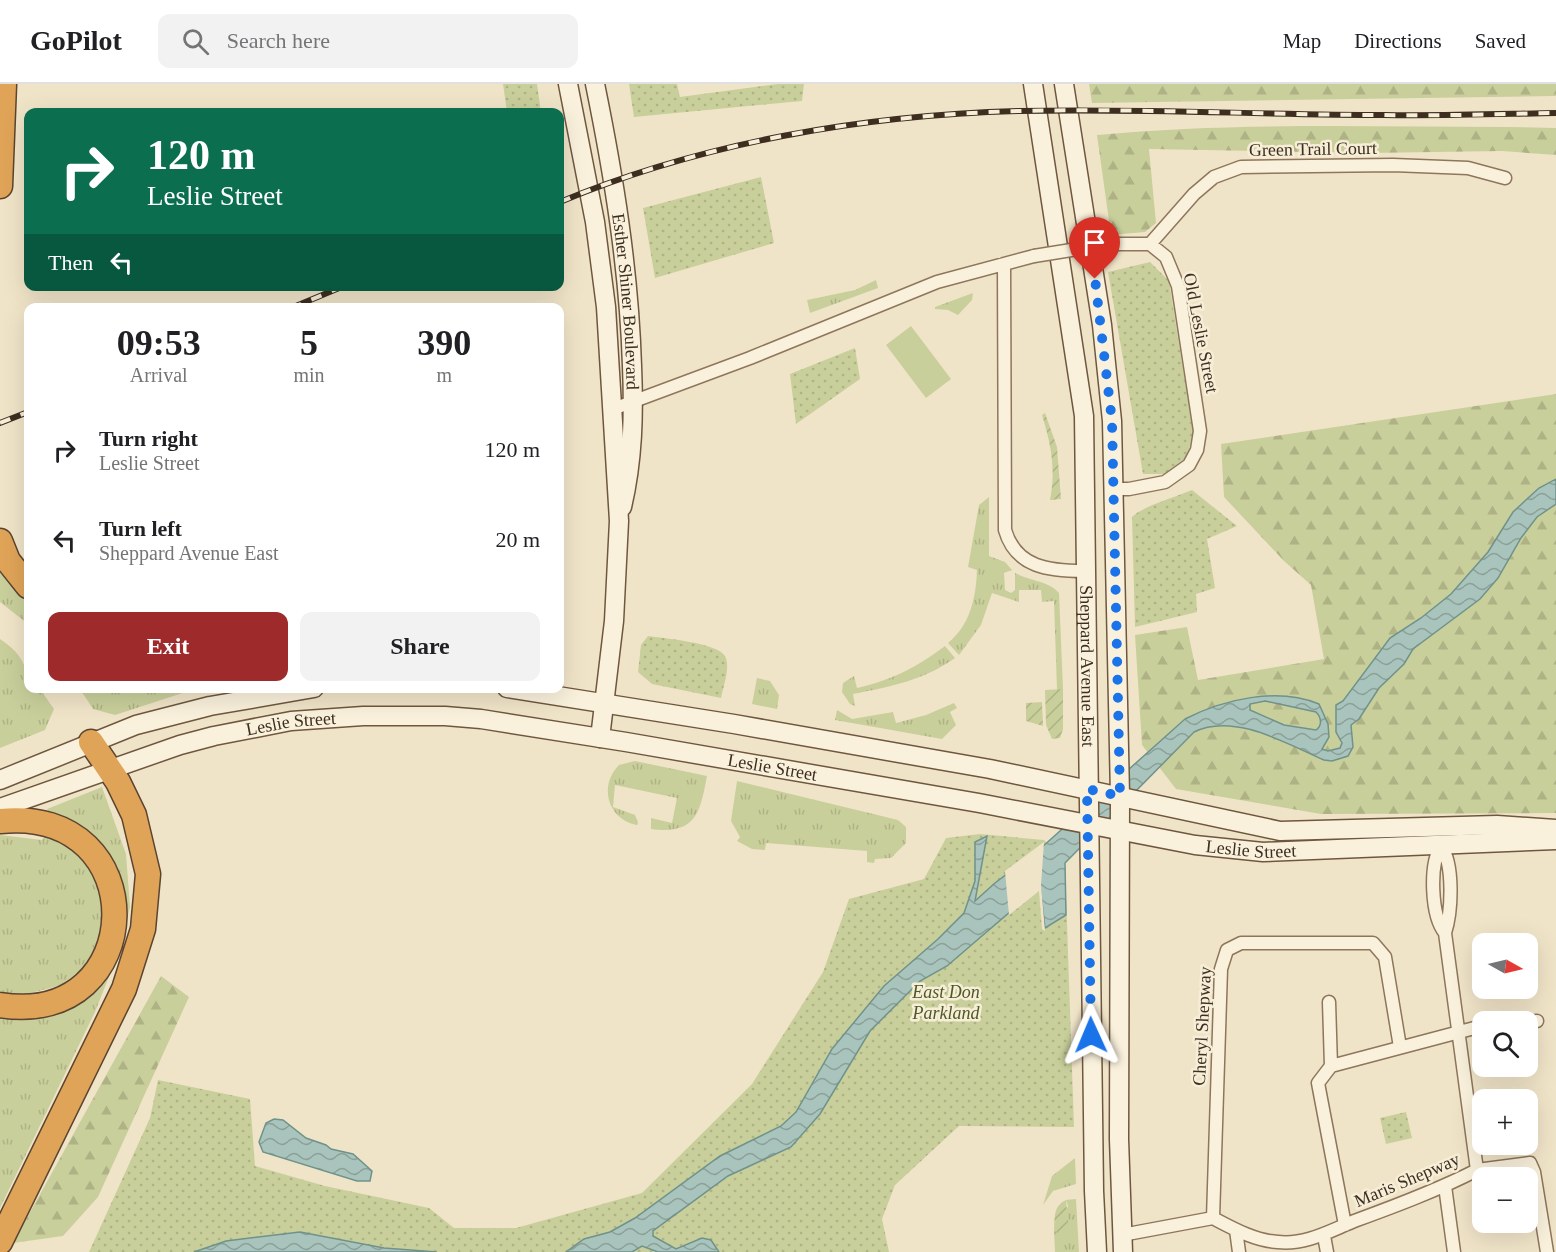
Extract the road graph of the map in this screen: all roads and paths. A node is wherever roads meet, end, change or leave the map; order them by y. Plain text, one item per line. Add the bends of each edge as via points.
1 (4, 84) edge
2 (568, 84) edge
3 (595, 84) edge
4 (1033, 84) edge
5 (1064, 84) edge
6 (1505, 178) dead end
7 (0, 186) edge
8 (1150, 244) junction
9 (1004, 264) junction
10 (634, 403) junction
11 (613, 409) junction
12 (1114, 489) junction
13 (619, 520) junction
14 (1, 545) edge
15 (1084, 571) junction
16 (24, 581) edge
17 (285, 693) edge
18 (538, 693) edge
19 (605, 704) junction
20 (600, 738) junction
21 (91, 742) junction
22 (110, 769) junction
23 (0, 780) edge
24 (1087, 789) junction
25 (1120, 796) junction
26 (0, 808) edge
27 (0, 821) edge
28 (1087, 823) junction
29 (1441, 827) junction
30 (1556, 829) edge
31 (1119, 831) junction
32 (1556, 840) edge
33 (1441, 846) junction
34 (1329, 1002) dead end
35 (0, 1005) edge
36 (1472, 1028) edge
37 (1457, 1034) junction
38 (1400, 1047) junction
39 (1331, 1066) junction
40 (1477, 1167) edge
41 (1500, 1167) edge
42 (1532, 1167) edge
43 (1472, 1172) edge
44 (1445, 1186) junction
45 (1538, 1197) edge
46 (1213, 1218) junction
47 (1345, 1225) junction
48 (1236, 1230) junction
49 (5, 1232) edge
50 (1324, 1236) junction
51 (1123, 1244) edge
52 (1097, 1252) edge
53 (1239, 1252) edge
54 (1327, 1252) edge
55 (1454, 1252) edge
56 (1547, 1252) edge

1 - 7 highway
2 - 11 main road, Esther Shiner Boulevard via 595,222
3 - 10 main road, Esther Shiner Boulevard via 621,232
4 - 15 main road, Sheppard Avenue East via 1084,416
5 - 12 main road, Sheppard Avenue East via 1102,325
6 - 8 street, Green Trail Court via 1458,168 1241,167 1214,177
8 - 9 street, bridge via 1109,244
8 - 12 street, Old Leslie Street via 1166,257 1178,286 1200,431 1190,465 1165,482
9 - 10 street via 937,282
9 - 15 street via 1005,530 1016,551 1030,564 1055,571
10 - 11 street
10 - 13 main road, Esther Shiner Boulevard via 629,477
11 - 13 main road, Esther Shiner Boulevard
12 - 25 main road, Sheppard Avenue East
13 - 19 main road, Esther Shiner Boulevard
14 - 16 highway
15 - 24 main road, Sheppard Avenue East
17 - 21 main road, Leslie Street via 210,706
18 - 19 main road, Leslie Street
19 - 20 main road, Esther Shiner Boulevard
19 - 24 main road, Leslie Street
20 - 22 main road, Leslie Street via 481,719 363,716 291,722 214,736
20 - 28 main road, Leslie Street
21 - 22 highway
21 - 23 main road, Leslie Street
22 - 26 main road, Leslie Street
22 - 49 highway via 134,815 148,874 143,929 124,989
24 - 25 main road, Leslie Street
24 - 28 main road, Sheppard Avenue East
25 - 29 main road, Leslie Street via 1280,831
25 - 31 main road, Sheppard Avenue East
27 - 35 highway via 47,822 73,834 94,852 113,893 114,935 105,960 87,983 59,1001 25,1009
28 - 31 main road, Leslie Street
28 - 52 main road, Sheppard Avenue East
29 - 30 main road, Leslie Street
29 - 33 street, Maris Shepway
31 - 33 main road, Leslie Street via 1263,852
31 - 51 main road, Sheppard Avenue East
32 - 33 main road, Leslie Street
33 - 37 street, Maris Shepway via 1449,857 1449,919 1445,933
34 - 39 street
36 - 37 street
37 - 38 street
37 - 40 street, Maris Shepway
38 - 39 street
38 - 46 street, Cheryl Shepway via 1385,957 1373,944 1241,943 1227,950 1221,969
39 - 47 street via 1318,1083
41 - 42 street via 1530,1163
43 - 44 street, Maris Shepway
44 - 47 street, Maris Shepway
44 - 55 street
45 - 56 street
46 - 48 street, Maris Shepway
46 - 51 street
47 - 50 street, Maris Shepway
48 - 50 street, Maris Shepway via 1278,1242
48 - 53 street
50 - 54 street

